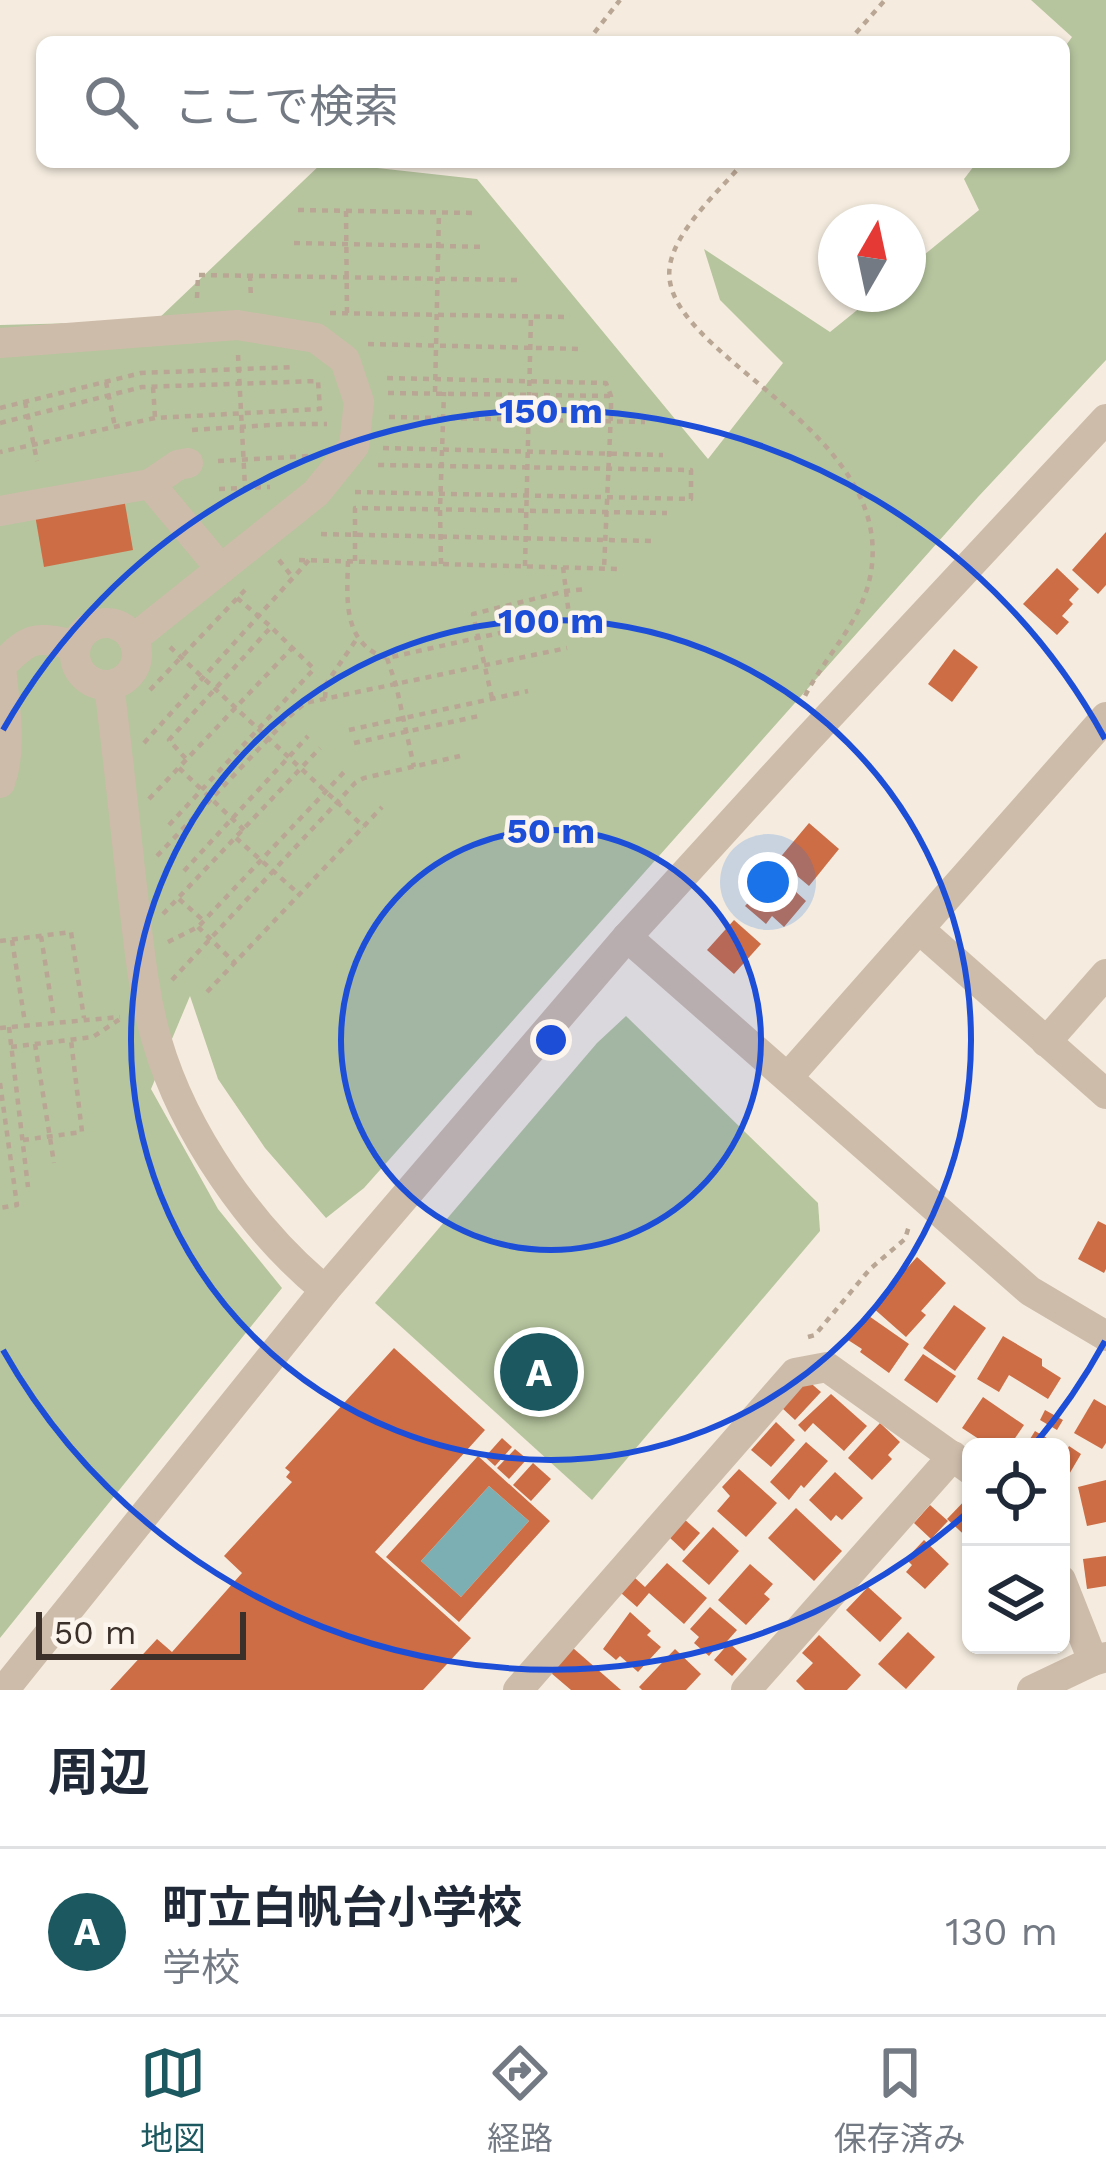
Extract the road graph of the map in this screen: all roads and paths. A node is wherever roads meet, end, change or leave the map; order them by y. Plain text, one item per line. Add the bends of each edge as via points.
1 (620, 0) edge
2 (885, 0) edge
3 (592, 36) edge
4 (853, 36) edge
5 (739, 168) edge
6 (298, 210) dead end
7 (346, 211) junction
8 (440, 212) junction
9 (475, 213) dead end
10 (294, 243) dead end
11 (346, 244) junction
12 (439, 246) junction
13 (486, 247) dead end
14 (198, 275) dead end
15 (347, 277) junction
16 (438, 278) junction
17 (517, 280) dead end
18 (436, 315) junction
19 (531, 316) junction
20 (570, 317) dead end
21 (0, 343) edge
22 (368, 344) dead end
23 (436, 346) junction
24 (530, 347) junction
25 (582, 349) dead end
26 (294, 367) dead end
27 (238, 370) junction
28 (387, 378) dead end
29 (435, 379) junction
30 (529, 381) junction
31 (106, 382) junction
32 (239, 384) junction
33 (153, 387) junction
34 (434, 392) junction
35 (444, 392) junction
36 (391, 393) dead end
37 (528, 394) junction
38 (107, 396) junction
39 (610, 396) junction
40 (25, 402) junction
41 (0, 408) edge
42 (241, 414) junction
43 (27, 417) junction
44 (155, 418) junction
45 (442, 418) junction
46 (527, 419) junction
47 (1106, 419) edge
48 (609, 421) junction
49 (645, 422) dead end
50 (0, 423) edge
51 (115, 427) junction
52 (241, 427) junction
53 (192, 430) dead end
54 (361, 438) junction
55 (34, 445) junction
56 (443, 449) junction
57 (0, 452) edge
58 (527, 452) junction
59 (608, 453) junction
60 (662, 454) dead end
61 (308, 456) dead end
62 (243, 459) junction
63 (37, 461) dead end
64 (188, 463) joint
65 (442, 464) junction
66 (526, 466) junction
67 (608, 468) junction
68 (150, 484) junction
69 (270, 487) dead end
70 (245, 488) junction
71 (219, 489) dead end
72 (441, 494) junction
73 (526, 496) junction
74 (608, 497) junction
75 (355, 508) junction
76 (440, 509) junction
77 (526, 509) junction
78 (607, 510) junction
79 (0, 511) edge
80 (667, 513) dead end
81 (321, 534) dead end
82 (355, 535) junction
83 (441, 536) junction
84 (525, 538) junction
85 (606, 540) junction
86 (654, 542) dead end
87 (299, 560) dead end
88 (309, 560) junction
89 (351, 561) junction
90 (441, 564) junction
91 (526, 566) junction
92 (282, 567) dead end
93 (221, 568) junction
94 (562, 568) junction
95 (604, 569) junction
96 (619, 569) dead end
97 (293, 578) junction
98 (253, 581) dead end
99 (587, 589) dead end
100 (566, 591) junction
101 (237, 598) junction
102 (581, 615) dead end
103 (259, 617) junction
104 (569, 617) junction
105 (271, 626) junction
106 (358, 637) junction
107 (478, 637) junction
108 (133, 639) junction
109 (76, 645) junction
110 (6, 646) edge
111 (294, 646) junction
112 (566, 648) dead end
113 (181, 657) junction
114 (387, 658) junction
115 (487, 665) junction
116 (205, 679) junction
117 (109, 685) junction
118 (396, 685) junction
119 (214, 689) junction
120 (149, 690) dead end
121 (528, 691) dead end
122 (325, 698) junction
123 (492, 698) junction
124 (235, 709) junction
125 (479, 716) dead end
126 (1106, 717) edge
127 (404, 718) junction
128 (258, 730) junction
129 (349, 730) dead end
130 (406, 731) junction
131 (308, 736) dead end
132 (268, 738) junction
133 (804, 742) junction
134 (354, 743) dead end
135 (320, 748) dead end
136 (117, 751) junction
137 (460, 756) dead end
138 (288, 758) junction
139 (187, 760) junction
140 (414, 766) junction
141 (179, 769) junction
142 (301, 769) junction
143 (346, 770) dead end
144 (0, 783) edge
145 (202, 790) junction
146 (326, 793) junction
147 (149, 799) dead end
148 (211, 800) junction
149 (339, 802) junction
150 (382, 807) dead end
151 (233, 818) junction
152 (170, 826) dead end
153 (364, 826) junction
154 (244, 830) junction
155 (236, 838) junction
156 (261, 860) junction
157 (130, 864) junction
158 (184, 871) dead end
159 (274, 871) junction
160 (299, 895) junction
161 (179, 899) junction
162 (158, 920) dead end
163 (204, 921) junction
164 (198, 927) junction
165 (919, 928) junction
166 (41, 936) junction
167 (628, 937) junction
168 (210, 939) junction
169 (12, 940) junction
170 (0, 941) edge
171 (139, 947) junction
172 (235, 963) junction
173 (1106, 974) edge
174 (145, 987) junction
175 (207, 992) dead end
176 (84, 1018) junction
177 (55, 1022) junction
178 (25, 1025) junction
179 (9, 1027) junction
180 (0, 1028) edge
181 (70, 1040) junction
182 (1046, 1042) junction
183 (35, 1044) junction
184 (11, 1047) junction
185 (788, 1077) junction
186 (0, 1083) edge
187 (1106, 1094) edge
188 (2, 1107) edge
189 (48, 1136) junction
190 (3, 1139) edge
191 (23, 1141) junction
192 (54, 1163) dead end
193 (28, 1186) dead end
194 (0, 1208) edge
195 (910, 1221) dead end
196 (325, 1290) junction
197 (1106, 1336) edge
198 (808, 1337) dead end
199 (962, 1463) edge
200 (1070, 1598) edge
201 (1100, 1659) edge
202 (4, 1690) edge
203 (518, 1690) edge
204 (746, 1690) edge
205 (1032, 1690) edge

1 - 3 path
2 - 4 path
5 - 133 path via 678,243 670,265 675,297 693,324 827,446 872,527 865,599 796,715
6 - 7 path
7 - 8 path
7 - 11 path
8 - 9 path
8 - 12 path
10 - 11 path
11 - 12 path
11 - 15 path
12 - 13 path
12 - 16 path
14 - 15 path
15 - 16 path
15 - 18 path via 347,313
16 - 17 path
16 - 18 path
18 - 19 path
18 - 23 path
19 - 20 path
19 - 24 path
21 - 54 street via 237,325 316,338 345,360 358,392
22 - 23 path
23 - 24 path
23 - 29 path
24 - 25 path
24 - 30 path
26 - 27 path
27 - 31 path
27 - 32 path
28 - 29 path
29 - 30 path
29 - 34 path
30 - 37 path
30 - 39 path via 606,383
31 - 38 path
31 - 40 path
32 - 33 path
32 - 42 path
32 - 42 path via 318,381 320,409
33 - 38 path
33 - 44 path
34 - 35 path
34 - 36 path
35 - 37 path
35 - 45 path
37 - 39 path
37 - 46 path
38 - 43 path
38 - 51 path
39 - 48 path
40 - 41 path
40 - 43 path
42 - 44 path
42 - 52 path
43 - 50 path
43 - 55 path
44 - 51 path
45 - 46 path
45 - 54 path
45 - 56 path
46 - 48 path
46 - 58 path
47 - 133 street
48 - 49 path
48 - 59 path
51 - 55 path
52 - 53 path
52 - 54 path via 286,424
52 - 62 path
54 - 56 path
54 - 65 path
54 - 93 street via 316,493
55 - 57 path
55 - 63 path
56 - 58 path
56 - 65 path
58 - 59 path
58 - 66 path
59 - 60 path
59 - 67 path
61 - 62 path
62 - 64 path
62 - 70 path
64 - 68 street
65 - 66 path
65 - 72 path
66 - 67 path
66 - 73 path
67 - 74 path
67 - 74 path via 691,470 691,499
68 - 79 street
68 - 93 street
69 - 70 path
70 - 71 path
72 - 73 path
72 - 75 path via 355,492
72 - 76 path
73 - 74 path
73 - 77 path
74 - 78 path
75 - 76 path
75 - 82 path
76 - 77 path
76 - 83 path
77 - 78 path
77 - 84 path
78 - 80 path
78 - 85 path
81 - 82 path
82 - 83 path
82 - 89 path
83 - 84 path
83 - 90 path
84 - 85 path
84 - 91 path
85 - 86 path
85 - 95 path
87 - 88 path
88 - 89 path
88 - 97 path
89 - 90 path
89 - 106 path via 346,608
90 - 91 path
91 - 94 path
92 - 97 path
93 - 108 street
94 - 95 path
94 - 100 path
95 - 96 path
97 - 103 path
98 - 101 path
99 - 100 path
100 - 104 path
100 - 107 path via 473,614
101 - 103 path
101 - 113 path
102 - 104 path
103 - 105 path
103 - 116 path
104 - 107 path
105 - 111 path
105 - 119 path
106 - 114 path
106 - 122 path
107 - 114 path
107 - 115 path
108 - 109 street via 107,623 88,629
108 - 117 street via 134,669
109 - 110 street via 40,638
109 - 117 street via 81,673
110 - 144 street
111 - 124 path
111 - 128 path via 314,669
112 - 115 path
113 - 116 path
113 - 120 path
114 - 118 path
115 - 118 path
115 - 123 path
116 - 119 path
116 - 136 path via 139,748
117 - 136 street
118 - 122 path
118 - 127 path
119 - 124 path
119 - 139 path via 169,740
121 - 123 path
122 - 132 path via 305,703
123 - 127 path
124 - 128 path
124 - 139 path
125 - 130 path
126 - 165 street
127 - 129 path
127 - 130 path
128 - 132 path
128 - 145 path
130 - 134 path
130 - 140 path
131 - 138 path
132 - 138 path
132 - 148 path
133 - 167 street
135 - 142 path
136 - 157 street
137 - 140 path
138 - 142 path
138 - 151 path
139 - 141 path
140 - 149 path via 364,778
141 - 145 path
141 - 147 path
142 - 146 path
142 - 154 path
143 - 146 path
145 - 148 path
145 - 152 path
146 - 149 path
146 - 156 path
148 - 151 path
148 - 157 path via 153,860
149 - 153 path
149 - 159 path
150 - 153 path
151 - 154 path
151 - 158 path
153 - 160 path
154 - 155 path
155 - 156 path
155 - 161 path
156 - 159 path
156 - 163 path
157 - 171 street
159 - 160 path
159 - 168 path
160 - 172 path
161 - 162 path
161 - 163 path
163 - 164 path
164 - 168 path
164 - 171 path
165 - 182 street
165 - 185 street
166 - 169 path
166 - 176 path via 70,932
166 - 177 path
167 - 185 street
167 - 196 street
168 - 172 path
168 - 174 path via 167,985
169 - 170 path
169 - 178 path
171 - 174 street
172 - 175 path
173 - 182 street
174 - 196 street via 190,1123 241,1202
176 - 177 path
176 - 181 path via 124,1016 93,1037
177 - 178 path
178 - 179 path
179 - 180 path
179 - 184 path
181 - 183 path
181 - 189 path via 82,1132
182 - 187 street
183 - 184 path
183 - 189 path
184 - 191 path
185 - 197 street via 1030,1292
186 - 188 path
188 - 190 path
189 - 191 path
189 - 192 path
190 - 194 path via 17,1205
191 - 193 path
195 - 198 path via 905,1239
196 - 202 street
199 - 203 street via 826,1367 795,1373
199 - 204 street
200 - 201 street
201 - 205 street

